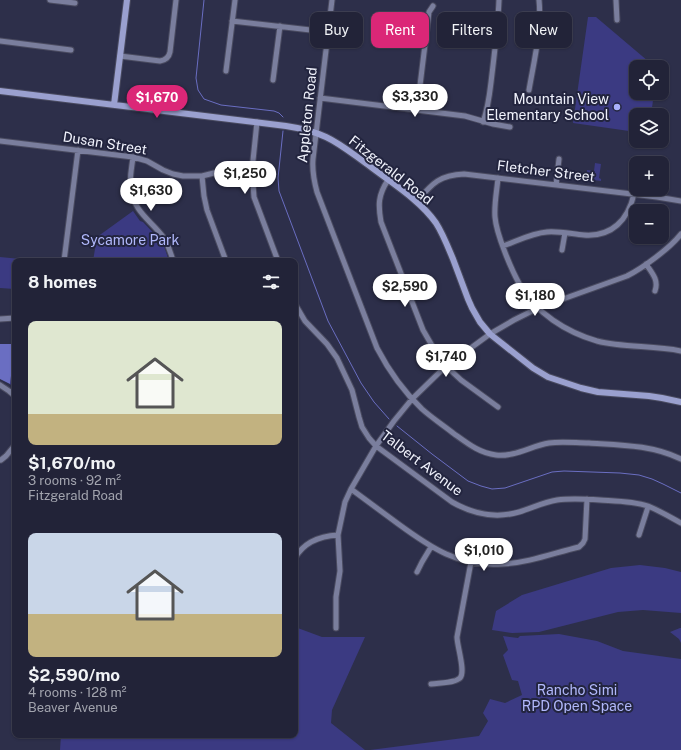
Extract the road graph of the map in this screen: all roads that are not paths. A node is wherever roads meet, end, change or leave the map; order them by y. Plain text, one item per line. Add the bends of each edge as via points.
1 (50, 0) edge
2 (127, 0) edge
3 (176, 0) edge
4 (235, 0) edge
5 (332, 0) edge
6 (500, 0) edge
7 (539, 0) edge
8 (616, 0) edge
9 (75, 3) dead end
10 (433, 6) dead end
11 (330, 12) edge
12 (232, 20) junction
13 (617, 20) dead end
14 (280, 26) junction
15 (310, 30) edge
16 (0, 41) edge
17 (326, 48) edge
18 (71, 50) dead end
19 (120, 56) junction
20 (226, 71) dead end
21 (273, 80) dead end
22 (529, 90) dead end
23 (0, 91) edge
24 (320, 98) junction
25 (114, 105) junction
26 (417, 110) junction
27 (257, 122) junction
28 (483, 122) junction
29 (510, 127) dead end
30 (316, 133) junction
31 (0, 141) edge
32 (78, 150) junction
33 (133, 157) junction
34 (559, 159) dead end
35 (252, 170) junction
36 (202, 176) junction
37 (498, 178) junction
38 (388, 180) junction
39 (556, 185) junction
40 (629, 193) edge
41 (634, 196) edge
42 (647, 196) edge
43 (417, 201) junction
44 (681, 201) edge
45 (564, 233) junction
46 (680, 236) edge
47 (503, 246) junction
48 (562, 250) dead end
49 (64, 258) edge
50 (172, 258) edge
51 (225, 258) edge
52 (277, 258) edge
53 (646, 264) junction
54 (655, 290) dead end
55 (538, 308) junction
56 (298, 309) edge
57 (0, 318) edge
58 (12, 318) edge
59 (490, 334) junction
60 (681, 351) edge
61 (446, 366) junction
62 (0, 385) edge
63 (12, 394) edge
64 (412, 399) junction
65 (681, 402) edge
66 (498, 407) dead end
67 (376, 446) junction
68 (12, 450) edge
69 (681, 459) edge
70 (1, 460) edge
71 (351, 489) junction
72 (587, 499) junction
73 (648, 506) junction
74 (681, 523) edge
75 (338, 535) junction
76 (640, 535) dead end
77 (431, 547) junction
78 (298, 553) edge
79 (471, 562) junction
80 (417, 572) dead end
81 (336, 628) dead end
82 (431, 684) dead end

1 - 9 street
2 - 19 main road
3 - 19 street via 168,58 160,61
4 - 12 street
5 - 11 street, Appleton Road
6 - 28 street via 489,101
7 - 22 street via 539,25
8 - 13 street
10 - 26 street via 428,12
12 - 14 street
12 - 20 street
14 - 15 street
14 - 21 street
16 - 18 street
17 - 24 street, Appleton Road
19 - 25 main road
23 - 25 main road, Fitzgerald Road
24 - 26 street
24 - 30 street, Appleton Road
25 - 27 main road, Fitzgerald Road
26 - 28 street via 464,116
27 - 30 main road, Fitzgerald Road via 291,126
27 - 35 street
28 - 29 street
30 - 38 main road, Fitzgerald Road via 339,144
30 - 64 street, Appleton Road via 313,169 317,192 377,348 393,376
31 - 32 street, Dusan Street
32 - 33 street, Dusan Street
32 - 49 street
33 - 36 street, Dusan Street via 173,174
33 - 50 street via 130,181 136,205 165,240
34 - 39 street
35 - 36 street, Dusan Street via 222,171
35 - 52 street via 257,205
36 - 51 street via 207,210
37 - 39 street, Fletcher Street
37 - 43 street, Fletcher Street via 449,175 434,183
37 - 47 street via 495,217
38 - 43 main road, Fitzgerald Road
38 - 61 street via 379,200 381,222 423,330
39 - 40 street, Fletcher Street
41 - 45 street via 627,215 610,230 591,235
42 - 44 street, Fletcher Street
43 - 59 main road, Fitzgerald Road via 441,231 472,308
45 - 47 street via 536,233
45 - 48 street
46 - 53 street
47 - 55 street via 520,285
53 - 54 street via 656,281
53 - 55 street via 627,276
55 - 59 street
55 - 60 street via 564,327 595,340
56 - 67 street, Talbert Avenue via 337,358 352,390 362,427
57 - 58 street
59 - 61 street
59 - 65 main road, Fitzgerald Road via 533,368 567,384 598,392 649,396
61 - 64 street
61 - 66 street
62 - 63 street
64 - 67 street
64 - 69 street, Appleton Road via 470,445 485,453 508,455 542,444 561,442 638,446
67 - 71 street
67 - 72 street, Talbert Avenue via 452,502 476,513 506,515 555,500
68 - 70 street
71 - 75 street via 341,516
71 - 77 street
72 - 73 street, Talbert Avenue via 627,501
72 - 79 street via 585,539 579,547 514,563
73 - 74 street, Talbert Avenue
73 - 76 street
75 - 78 street via 316,539
75 - 81 street via 340,570 335,602
77 - 79 street
77 - 80 street
79 - 82 street via 457,637 462,675 455,681

